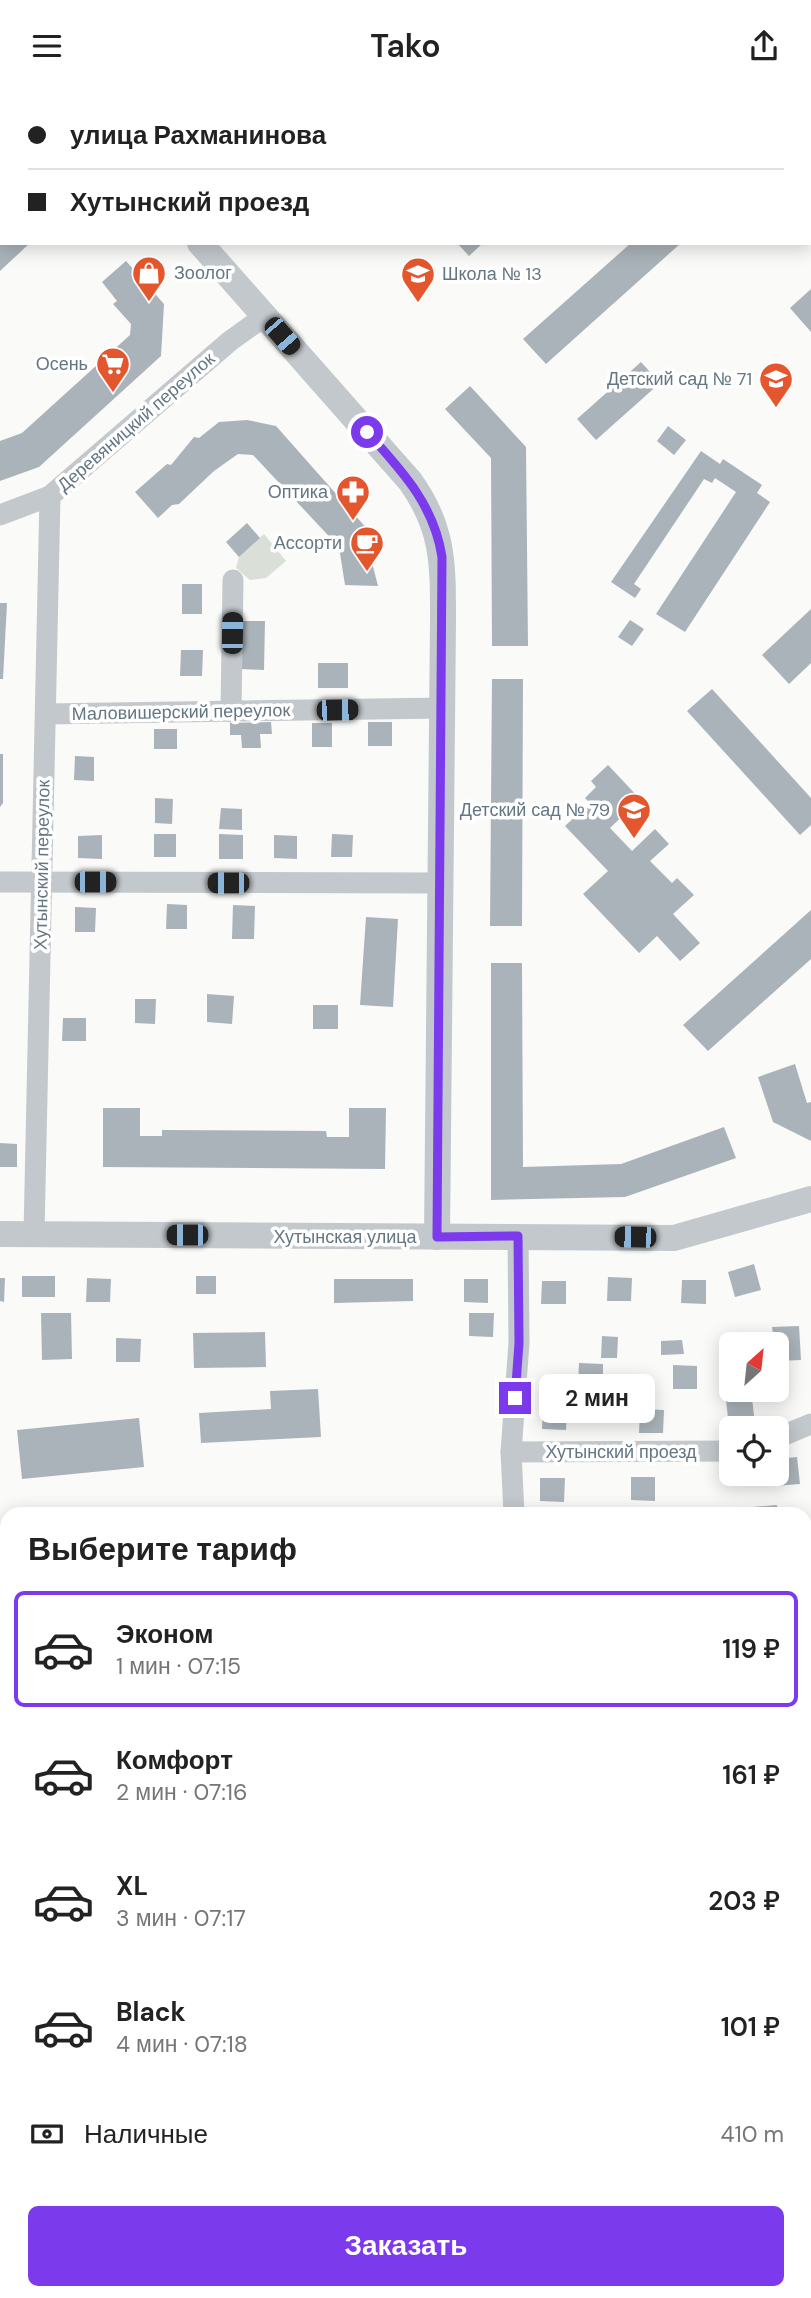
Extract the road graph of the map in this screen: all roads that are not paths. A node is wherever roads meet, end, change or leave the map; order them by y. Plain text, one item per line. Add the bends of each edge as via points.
1 (202, 245) edge
2 (265, 316) junction
3 (50, 496) junction
4 (0, 515) edge
5 (233, 580) dead end
6 (443, 708) junction
7 (231, 712) junction
8 (46, 714) junction
9 (0, 882) edge
10 (41, 882) junction
11 (439, 883) junction
12 (811, 1199) edge
13 (0, 1234) edge
14 (34, 1234) junction
15 (518, 1236) junction
16 (437, 1237) junction
17 (811, 1424) edge
18 (789, 1433) edge
19 (719, 1451) edge
20 (511, 1452) junction
21 (514, 1507) edge

1 - 2 street
2 - 3 street, Деревяницкий переулок
2 - 6 street via 410,481 430,513 442,557
3 - 4 street, Деревяницкий переулок
3 - 8 street, Хутынский переулок
5 - 7 street
6 - 7 street, Маловишерский переулок
6 - 11 street
7 - 8 street, Маловишерский переулок
8 - 10 street, Хутынский переулок
9 - 10 street
10 - 11 street
10 - 14 street, Хутынский переулок
11 - 16 street
12 - 15 street, Хутынская улица via 674,1238
13 - 14 street, Хутынская улица
14 - 16 street, Хутынская улица
15 - 16 street, Хутынская улица
15 - 20 street via 519,1343
17 - 18 street
19 - 20 street, Хутынский проезд
20 - 21 street

